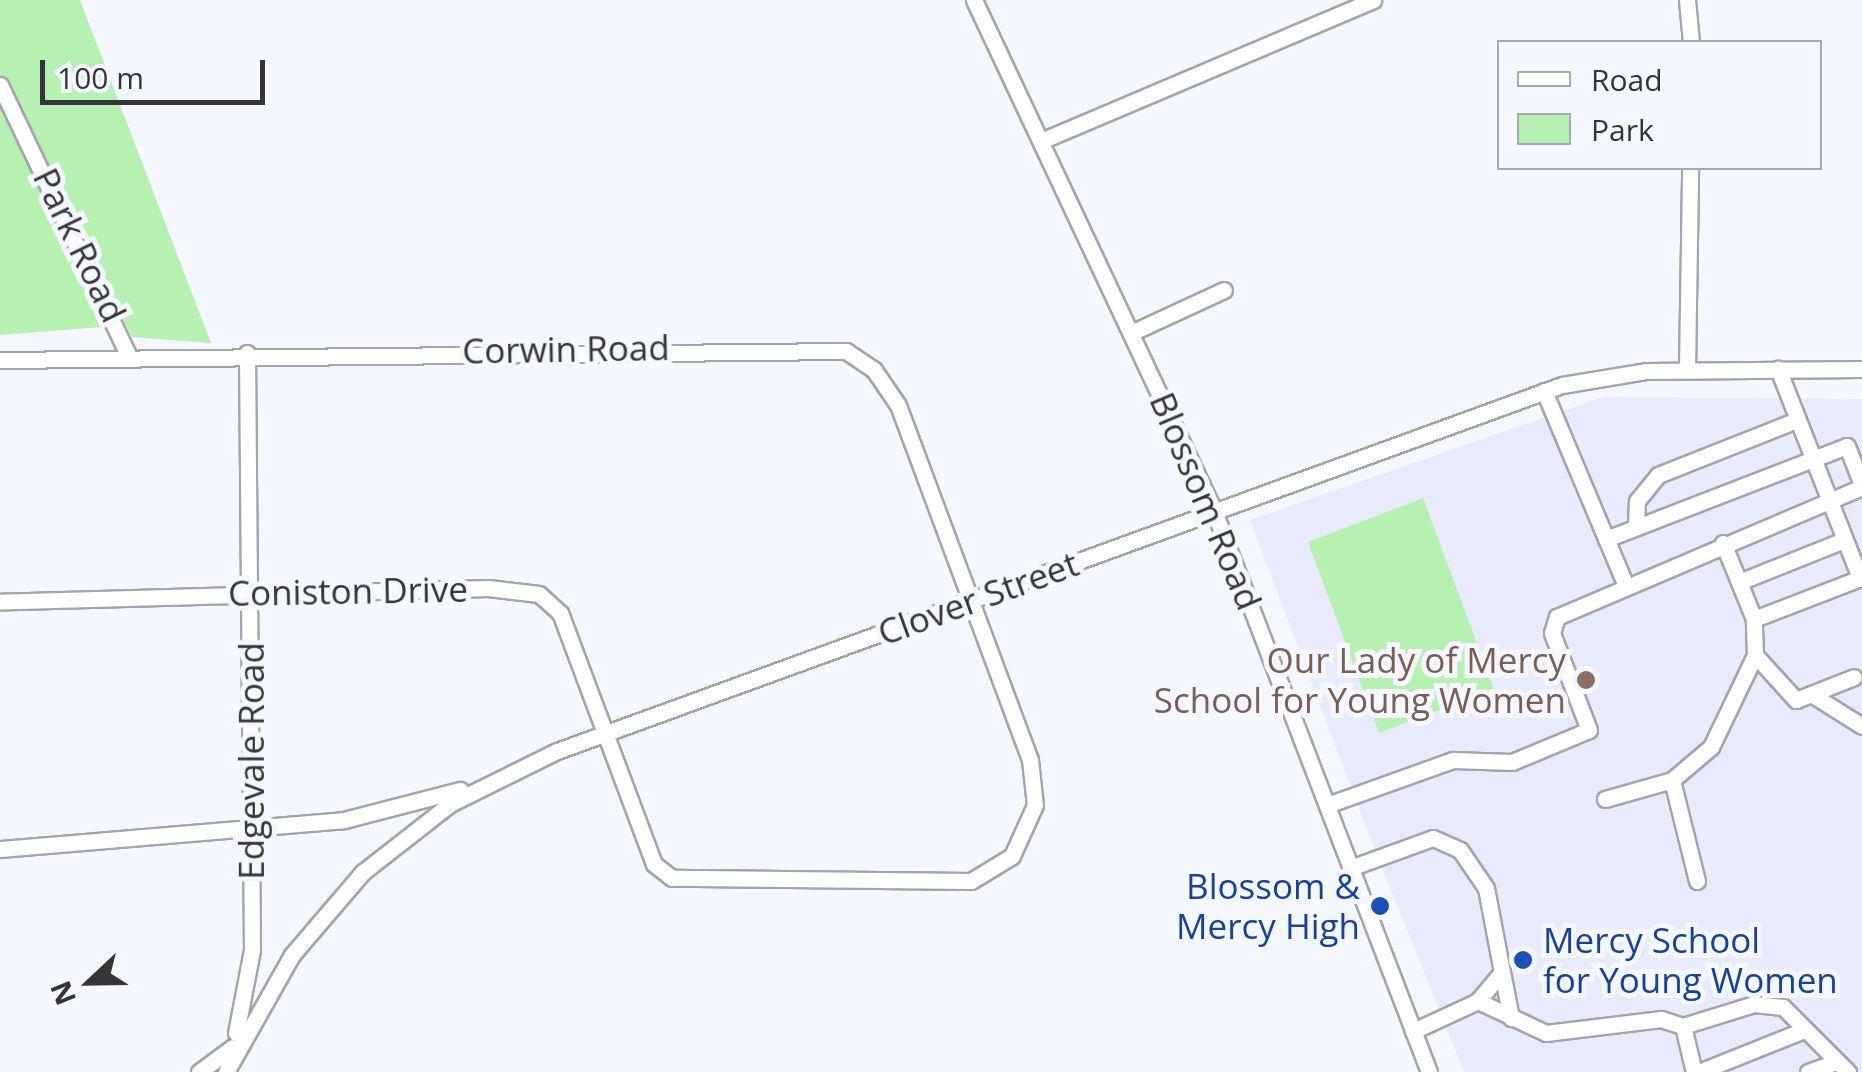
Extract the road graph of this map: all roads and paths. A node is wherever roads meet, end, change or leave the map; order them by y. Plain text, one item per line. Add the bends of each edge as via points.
1 (974, 0) edge
2 (1373, 0) edge
3 (1688, 0) edge
4 (1691, 40) edge
5 (0, 85) edge
6 (1042, 141) junction
7 (1690, 170) edge
8 (1224, 290) dead end
9 (1133, 332) junction
10 (128, 354) junction
11 (247, 354) junction
12 (0, 360) edge
13 (1687, 369) junction
14 (1778, 369) junction
15 (1862, 369) edge
16 (1544, 390) junction
17 (1797, 420) junction
18 (1812, 459) junction
19 (1862, 486) edge
20 (1828, 500) junction
21 (1214, 511) junction
22 (1636, 526) junction
23 (1606, 539) junction
24 (1844, 540) junction
25 (1723, 543) junction
26 (1624, 582) junction
27 (1739, 582) junction
28 (250, 593) junction
29 (973, 600) junction
30 (0, 602) edge
31 (1754, 619) junction
32 (1755, 655) junction
33 (1854, 677) dead end
34 (1811, 694) junction
35 (1862, 726) edge
36 (606, 733) junction
37 (1672, 780) junction
38 (489, 782) junction
39 (1605, 800) dead end
40 (1326, 805) junction
41 (252, 830) junction
42 (0, 849) edge
43 (1350, 868) junction
44 (1697, 881) dead end
45 (1502, 972) junction
46 (1478, 1001) junction
47 (1512, 1018) junction
48 (1682, 1026) junction
49 (1804, 1030) junction
50 (1413, 1031) junction
51 (233, 1047) junction
52 (1841, 1067) edge
53 (199, 1072) edge
54 (226, 1072) edge
55 (1428, 1072) edge
56 (1696, 1072) edge
57 (1808, 1072) edge

1 - 6 street, Blossom Road
2 - 6 street
3 - 4 street
5 - 10 street, Park Road
6 - 9 street, Blossom Road
7 - 13 street
8 - 9 street
9 - 21 street, Blossom Road
10 - 11 street, Corwin Road
10 - 12 street, Corwin Road
11 - 28 street, Edgevale Road
11 - 29 street, Corwin Road via 846,351 891,391
13 - 14 street, Clover Street
13 - 16 street, Clover Street
14 - 15 street, Clover Street
14 - 17 street
16 - 21 street, Clover Street
16 - 23 street
17 - 18 street
17 - 22 street via 1658,475 1636,502
18 - 19 street via 1846,446
18 - 20 street
18 - 22 street
19 - 20 street
20 - 24 street
20 - 25 street
21 - 29 street, Clover Street
21 - 40 street, Blossom Road
22 - 23 street
23 - 26 street
24 - 27 street
24 - 31 street via 1860,578
25 - 26 street
25 - 27 street
26 - 40 street via 1552,624 1588,730 1512,762 1453,760
27 - 31 street
28 - 30 street, Coniston Drive
28 - 36 street, Coniston Drive via 540,594 560,613
28 - 41 street, Edgevale Road
29 - 36 street, Clover Street
29 - 36 street, Corwin Road via 1030,760 1035,805 1012,856 971,881 672,878 654,864
31 - 32 street
32 - 34 street via 1796,700
32 - 37 street via 1710,747
33 - 34 street
34 - 35 street
36 - 38 street, Clover Street
37 - 39 street
37 - 44 street
38 - 41 street via 383,813
38 - 51 street, Clover Street via 363,872
40 - 43 street, Blossom Road
41 - 42 street via 88,835
41 - 51 street, Edgevale Road via 252,950
43 - 45 street via 1432,838 1460,850 1497,916
43 - 50 street, Blossom Road
45 - 46 street
45 - 47 street
46 - 47 street
46 - 50 street
47 - 48 street via 1546,1033 1661,1019
48 - 49 street via 1754,1004 1784,1007
48 - 56 street
49 - 52 street
49 - 56 street
50 - 55 street, Blossom Road
51 - 53 street
51 - 54 street, Clover Street
52 - 57 street

